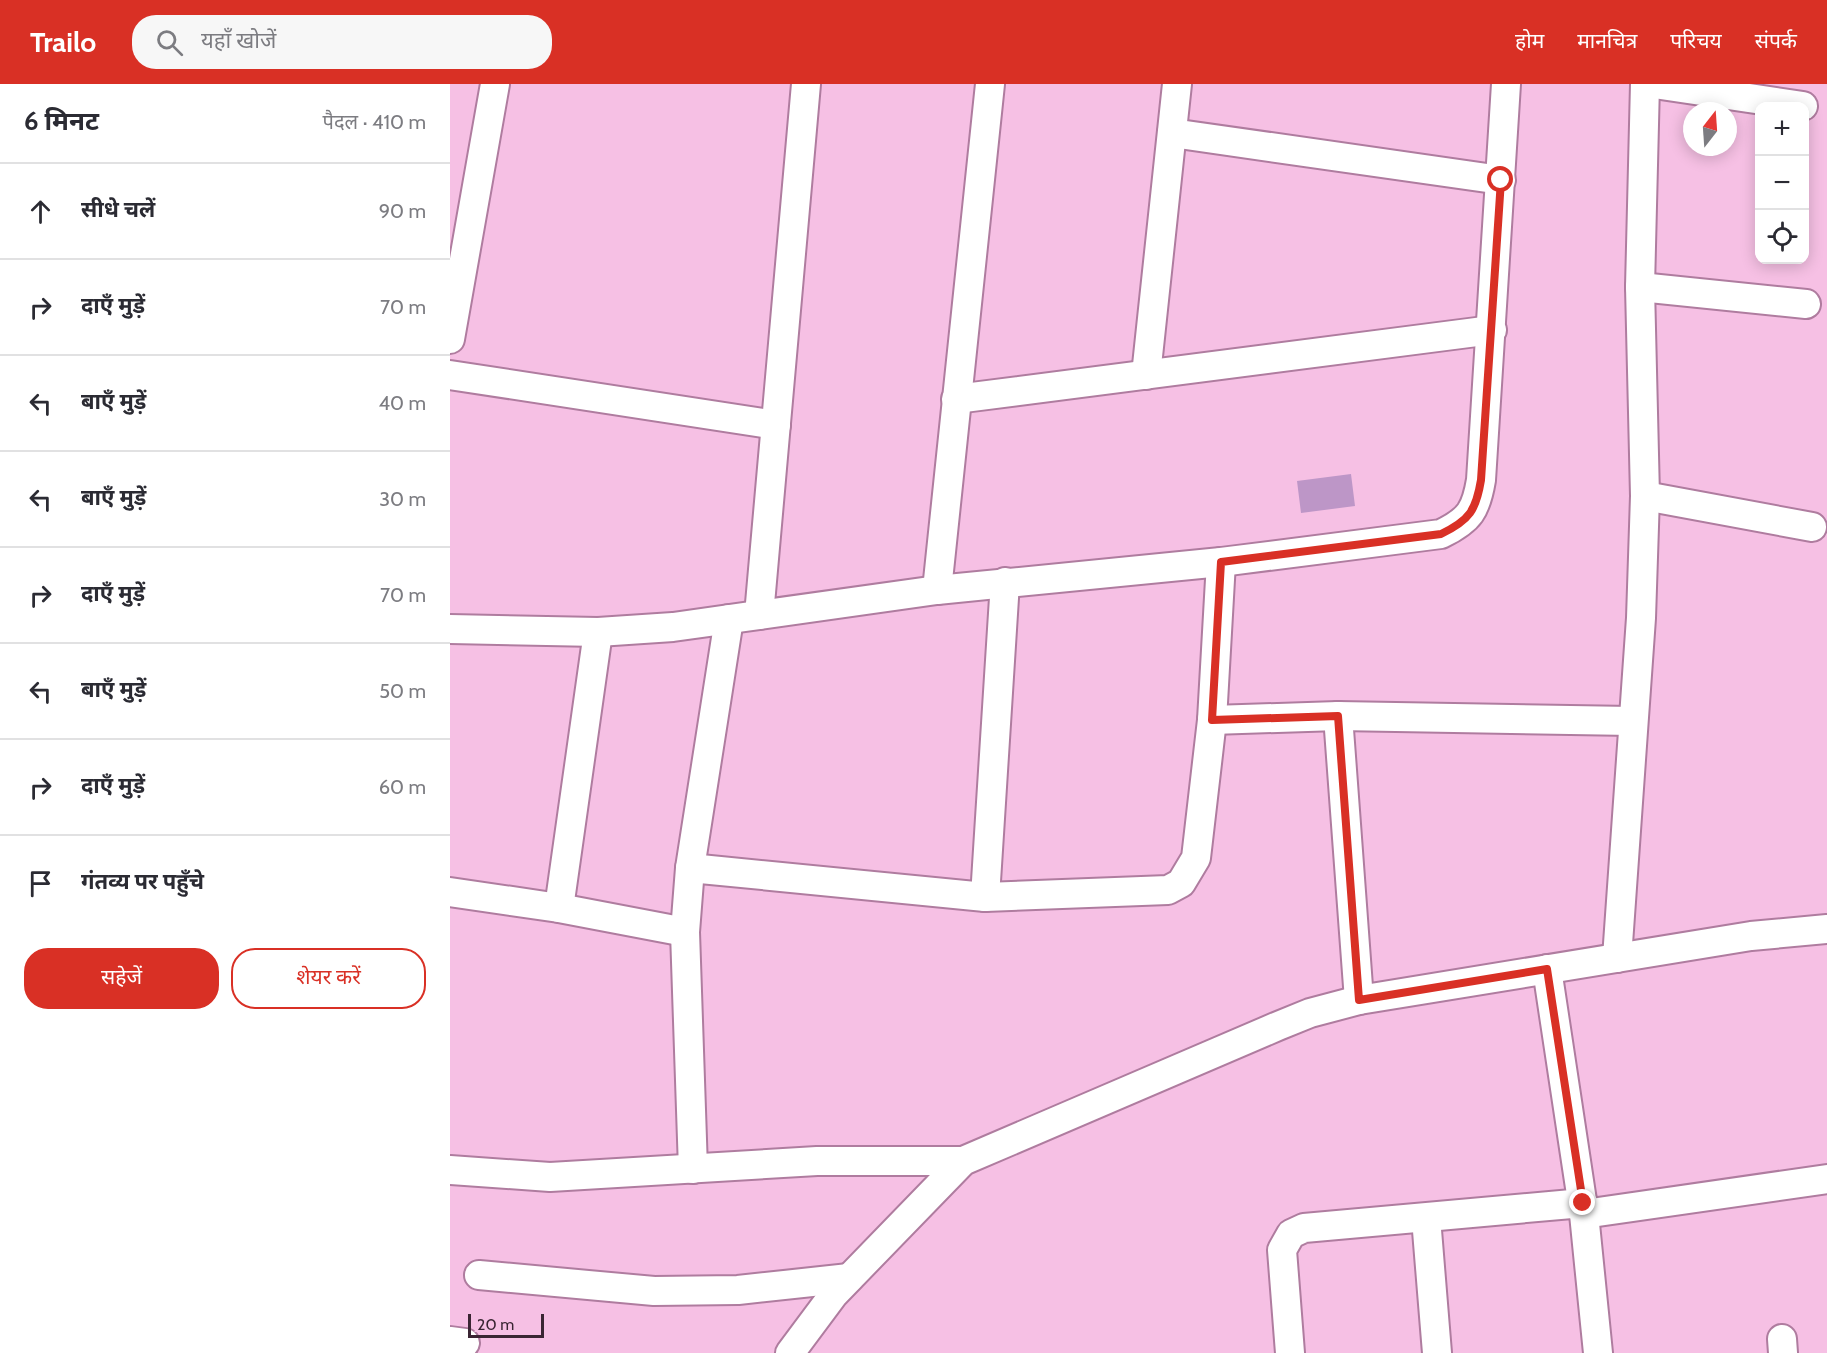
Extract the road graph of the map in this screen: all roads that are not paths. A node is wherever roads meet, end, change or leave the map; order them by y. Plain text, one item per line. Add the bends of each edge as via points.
1 (495, 84) edge
2 (806, 84) edge
3 (990, 84) edge
4 (1177, 84) edge
5 (1506, 84) edge
6 (1645, 84) edge
7 (1653, 84) edge
8 (1771, 102) edge
9 (1809, 108) edge
10 (1827, 110) edge
11 (1172, 133) junction
12 (1501, 180) junction
13 (1640, 287) junction
14 (1806, 304) dead end
15 (1492, 330) junction
16 (450, 339) edge
17 (450, 375) edge
18 (1146, 375) junction
19 (957, 399) junction
20 (776, 425) junction
21 (1645, 495) junction
22 (1812, 527) dead end
23 (1221, 562) junction
24 (1005, 582) junction
25 (937, 590) junction
26 (759, 615) junction
27 (729, 619) junction
28 (450, 629) edge
29 (598, 632) junction
30 (1338, 716) junction
31 (1212, 720) junction
32 (1632, 721) junction
33 (690, 868) junction
34 (450, 892) edge
35 (985, 897) junction
36 (559, 908) junction
37 (1827, 929) edge
38 (685, 932) junction
39 (1617, 958) junction
40 (1547, 969) junction
41 (1359, 1000) junction
42 (963, 1161) junction
43 (693, 1169) junction
44 (450, 1170) edge
45 (1827, 1179) edge
46 (1584, 1209) junction
47 (1426, 1218) junction
48 (479, 1275) dead end
49 (849, 1278) junction
50 (790, 1353) edge
51 (1290, 1353) edge
52 (1437, 1353) edge
53 (1598, 1353) edge

1 - 16 street
2 - 20 street
3 - 19 street
4 - 11 street
5 - 12 street
6 - 13 street
7 - 8 street
9 - 10 street
11 - 12 street
11 - 18 street
12 - 15 street
13 - 14 street
13 - 21 street
15 - 18 street
15 - 23 street via 1477,504 1458,526 1441,534
17 - 20 street
18 - 19 street
19 - 25 street
20 - 26 street
21 - 22 street
21 - 32 street via 1641,618
23 - 24 street
23 - 31 street
24 - 25 street
24 - 35 street
25 - 26 street
26 - 27 street
27 - 29 street
27 - 33 street
28 - 29 street
29 - 36 street
30 - 31 street
30 - 32 street
30 - 41 street
31 - 35 street via 1196,858 1181,883 1168,890
32 - 39 street
33 - 35 street
33 - 38 street
34 - 36 street
36 - 38 street
37 - 39 street via 1751,936
38 - 43 street
39 - 40 street
40 - 41 street
40 - 46 street
41 - 42 street via 1289,1022
42 - 43 street via 817,1161
42 - 49 street
43 - 44 street via 550,1177
45 - 46 street
46 - 47 street
46 - 53 street
47 - 51 street via 1304,1228 1291,1234 1282,1250
47 - 52 street
48 - 49 street via 654,1291 738,1290
49 - 50 street

